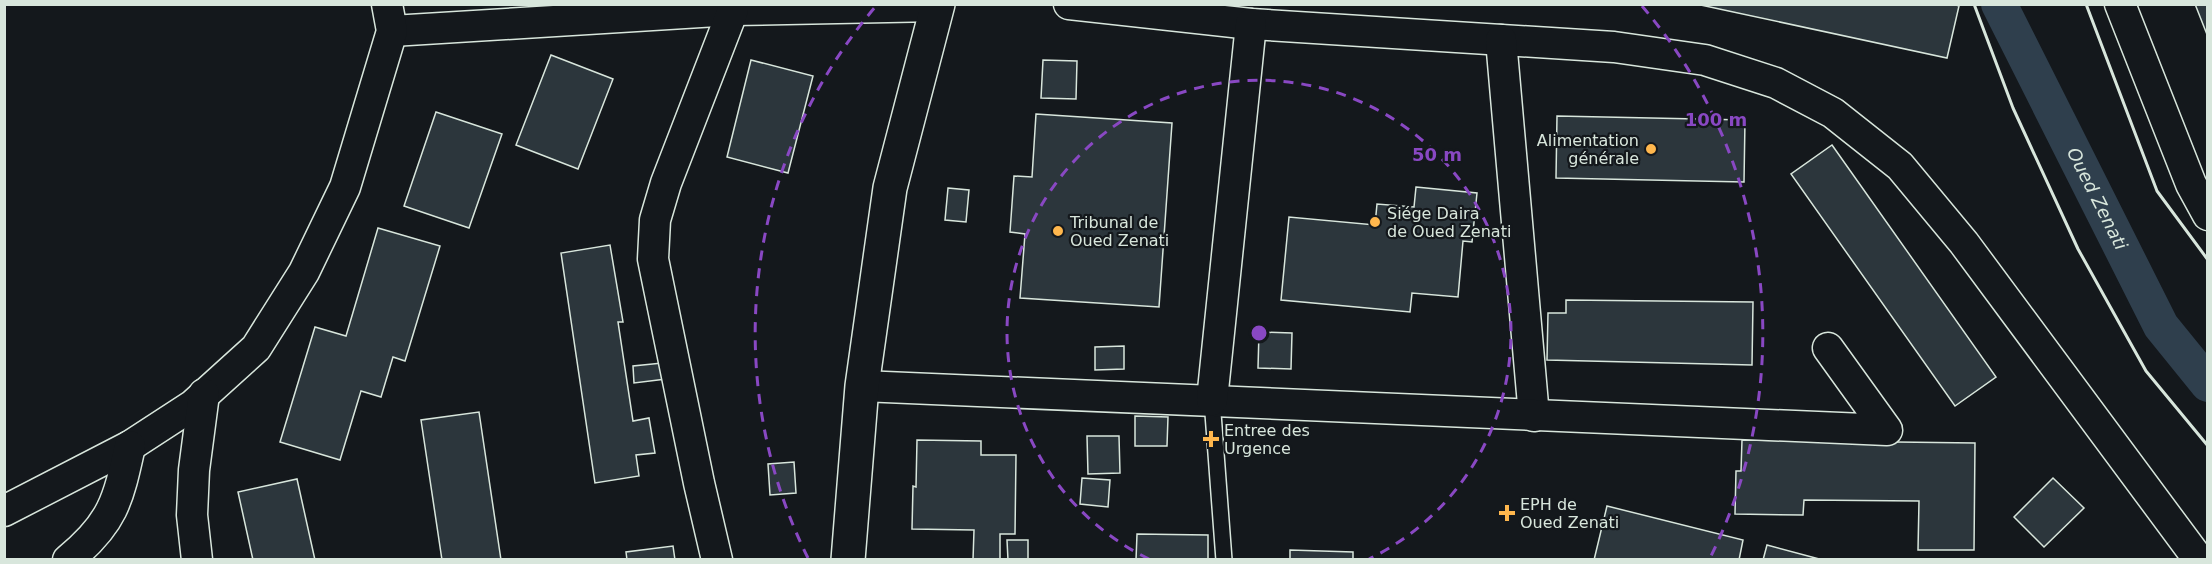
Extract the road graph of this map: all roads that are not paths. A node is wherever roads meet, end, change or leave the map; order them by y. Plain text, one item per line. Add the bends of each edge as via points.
1 (1069, 4) edge
2 (2120, 4) edge
3 (938, 5) edge
4 (733, 7) edge
5 (1221, 13) edge
6 (390, 18) edge
7 (1251, 24) junction
8 (1502, 40) junction
9 (2199, 181) edge
10 (2208, 215) edge
11 (1828, 348) dead end
12 (862, 386) junction
13 (204, 394) junction
14 (1212, 400) junction
15 (1534, 416) junction
16 (130, 446) junction
17 (4, 511) edge
18 (68, 560) edge
19 (197, 560) edge
20 (717, 560) edge
21 (848, 560) edge
22 (1224, 560) edge
23 (2199, 560) edge

1 - 5 street
2 - 9 street
3 - 4 street
3 - 12 main road via 890,188
4 - 6 street
4 - 20 street via 666,183 655,220 653,259
5 - 7 street
6 - 13 street via 345,187 304,272 256,348
7 - 8 street
7 - 14 street
8 - 15 street
8 - 23 street via 1614,47 1705,60 1776,83 1833,113 1900,166 1964,243
9 - 10 street
11 - 15 street via 1887,430
12 - 14 street
12 - 21 main road
13 - 16 street
13 - 19 street via 192,515
14 - 15 street
14 - 22 lane
16 - 17 street
16 - 18 street via 119,496 104,524

